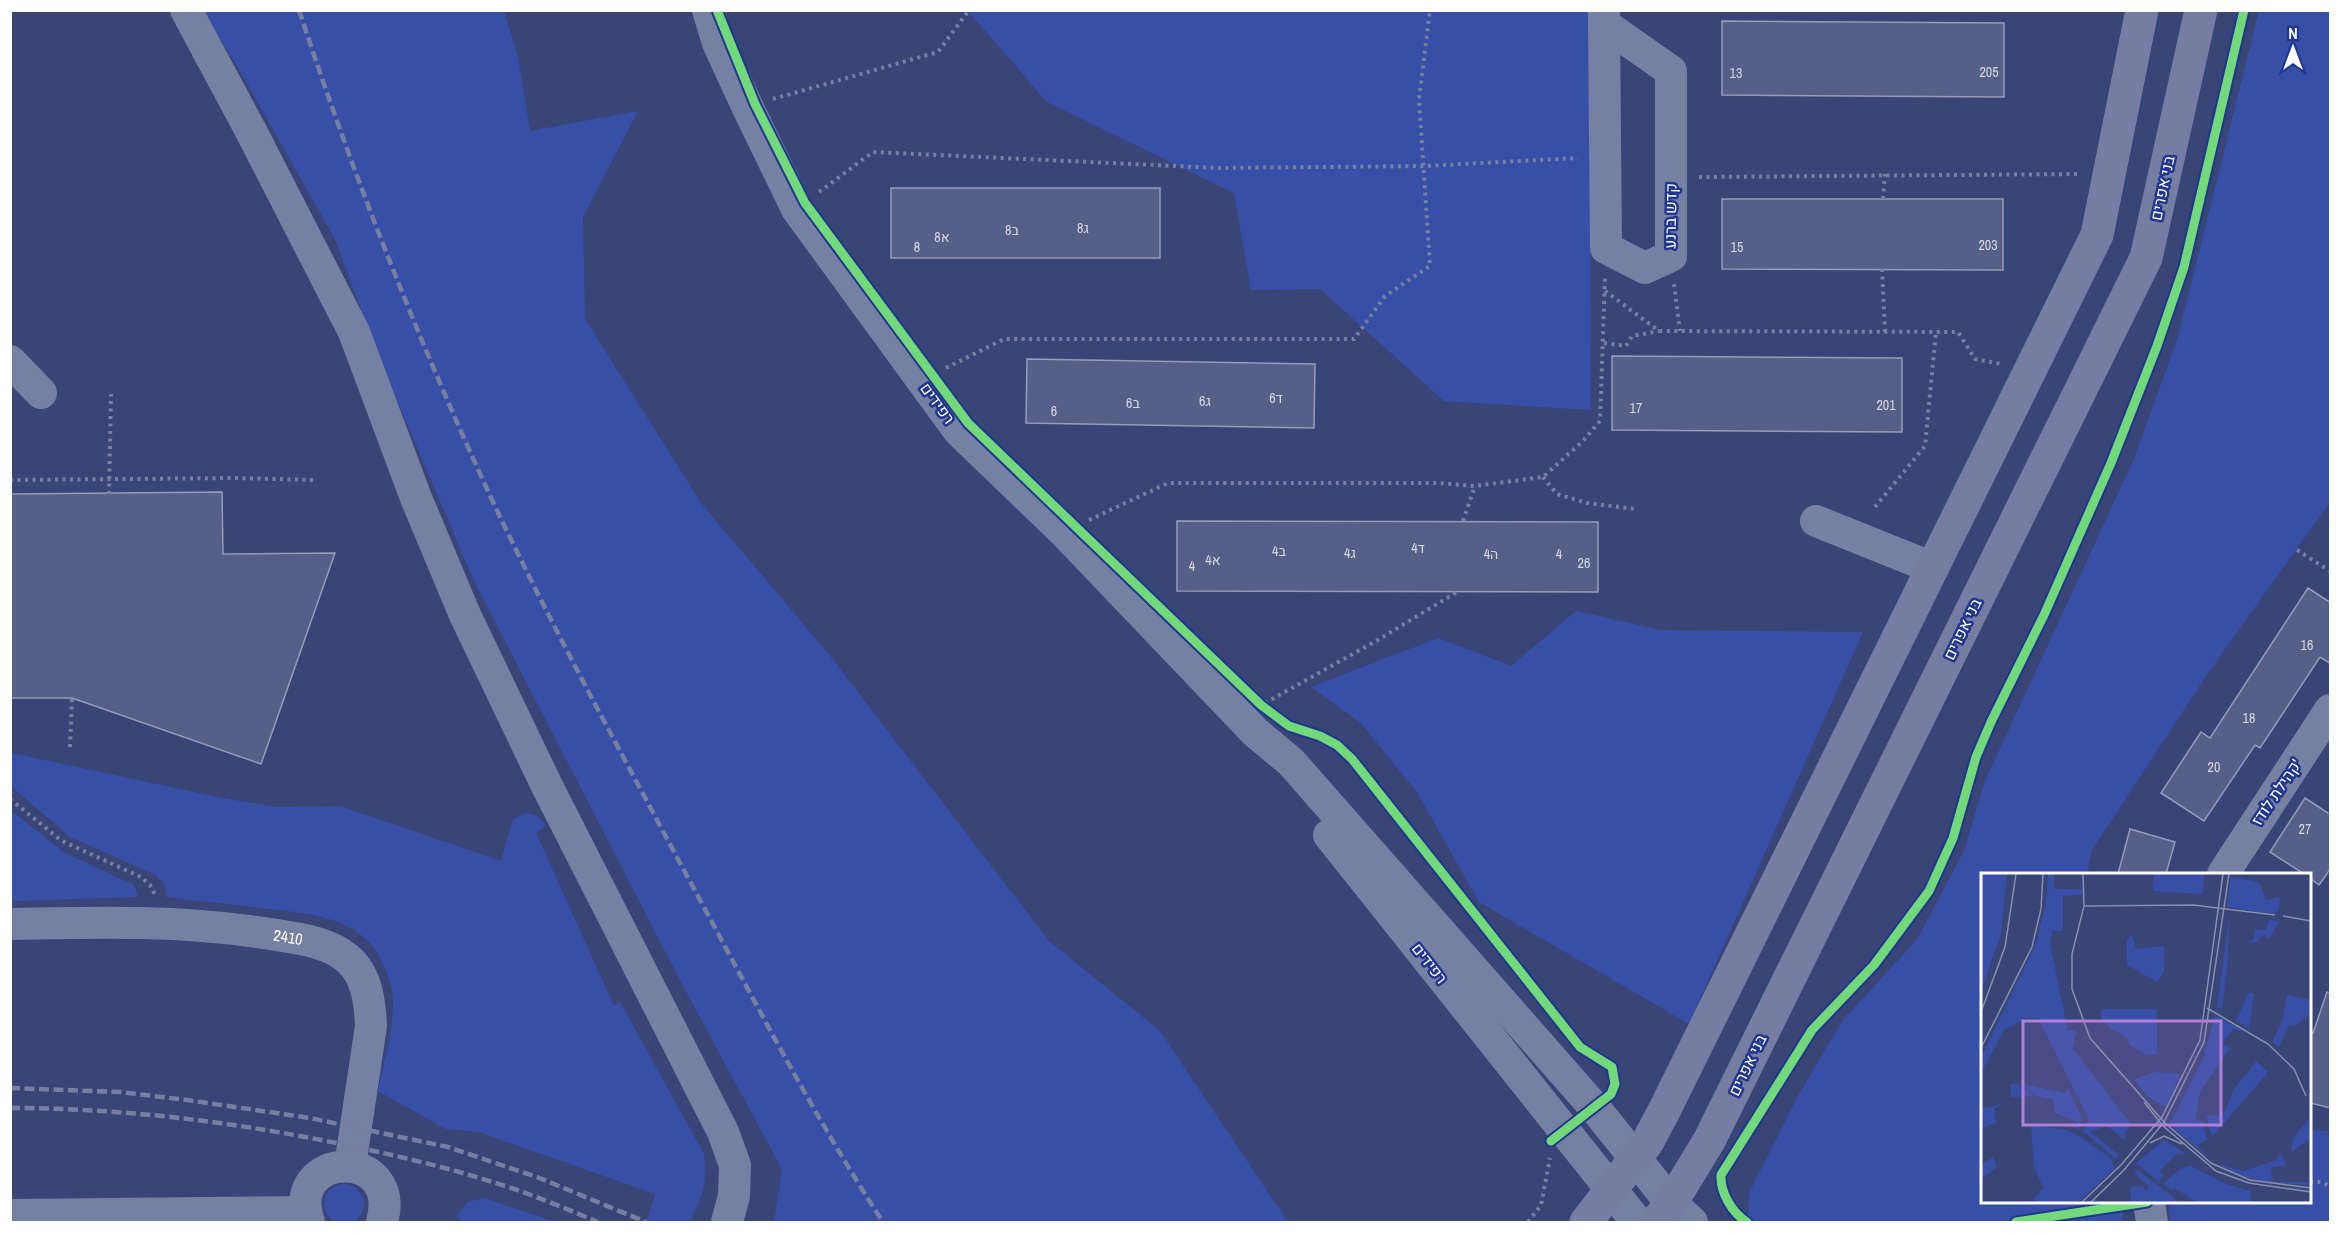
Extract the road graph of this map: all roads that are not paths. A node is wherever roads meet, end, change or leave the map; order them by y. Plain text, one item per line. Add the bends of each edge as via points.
1 (186, 10) edge
2 (708, 10) edge
3 (2142, 10) edge
4 (2201, 10) edge
5 (1604, 17) edge
6 (10, 361) edge
7 (41, 393) dead end
8 (1816, 521) dead end
9 (1933, 568) junction
10 (2331, 710) edge
11 (1249, 725) junction
12 (2224, 873) edge
13 (10, 924) edge
14 (1635, 1160) junction
15 (350, 1166) junction
16 (1612, 1188) junction
17 (2149, 1203) edge
18 (10, 1215) edge
19 (1673, 1216) edge
20 (307, 1217) edge
21 (92, 1218) edge
22 (382, 1222) edge
23 (727, 1222) edge
24 (1587, 1222) edge
25 (1637, 1222) edge
26 (2152, 1222) edge

1 - 23 street via 354,332 465,615 545,783 723,1132 735,1165 734,1196
2 - 11 street, רפידים via 718,43 797,209 958,431 1064,532
3 - 9 main road via 2097,235
4 - 19 main road, בני אפרים via 2146,258
5 - 5 street, קדש ברנע via 1671,71 1671,256 1645,268 1606,248
6 - 7 street
8 - 9 street
9 - 14 main road via 1665,1109
10 - 12 street, קהילת לודז'
11 - 14 street, רפידים via 1291,762 1594,1107
11 - 16 street, רפידים via 1276,768
13 - 15 street, 2410 via 158,922 240,930 326,946 348,959 360,974 370,1003 371,1026
14 - 16 main road
14 - 19 street, רפידים
15 - 20 street via 337,1166 316,1178 305,1200
15 - 22 street via 370,1174 382,1191
16 - 24 main road
16 - 25 street, רפידים
17 - 26 street
18 - 21 street
20 - 21 street

